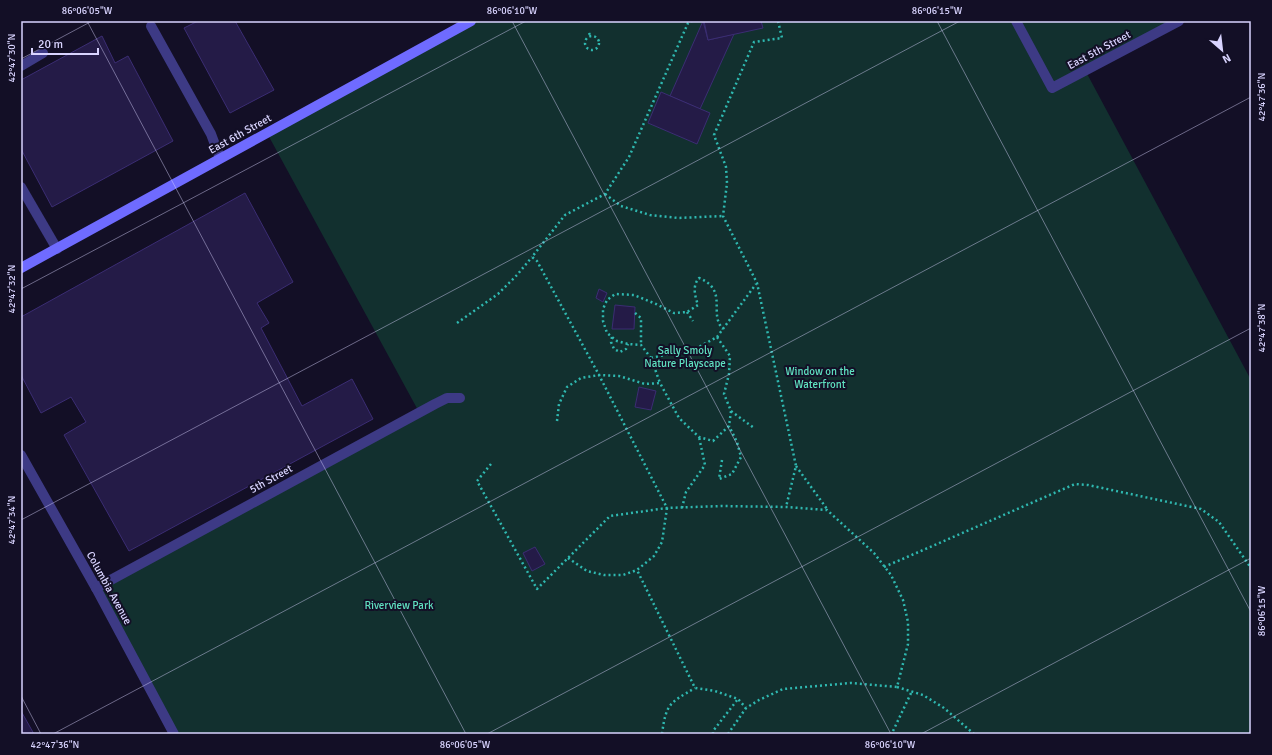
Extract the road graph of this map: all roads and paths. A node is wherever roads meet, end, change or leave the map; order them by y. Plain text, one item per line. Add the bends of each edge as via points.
1 (470, 21) edge
2 (692, 21) edge
3 (778, 21) edge
4 (1016, 21) edge
5 (1179, 21) edge
6 (151, 26) dead end
7 (586, 46) joint
8 (43, 53) dead end
9 (21, 66) edge
10 (220, 158) junction
11 (21, 187) edge
12 (605, 194) junction
13 (723, 216) junction
14 (57, 249) junction
15 (532, 256) junction
16 (21, 268) edge
17 (757, 284) junction
18 (687, 312) junction
19 (635, 313) dead end
20 (693, 321) dead end
21 (457, 323) dead end
22 (723, 329) junction
23 (612, 337) junction
24 (717, 337) junction
25 (628, 344) junction
26 (641, 345) junction
27 (651, 358) junction
28 (599, 376) junction
29 (660, 382) junction
30 (460, 398) dead end
31 (731, 411) junction
32 (557, 421) dead end
33 (729, 426) junction
34 (754, 428) dead end
35 (699, 437) junction
36 (21, 455) edge
37 (722, 460) dead end
38 (492, 464) dead end
39 (796, 466) junction
40 (786, 506) junction
41 (667, 508) junction
42 (682, 508) junction
43 (827, 510) junction
44 (568, 558) junction
45 (884, 567) junction
46 (1251, 568) edge
47 (637, 570) junction
48 (96, 588) junction
49 (898, 687) junction
50 (696, 688) junction
51 (912, 691) junction
52 (738, 699) junction
53 (746, 708) junction
54 (893, 730) dead end
55 (174, 734) edge
56 (662, 734) edge
57 (713, 734) edge
58 (728, 734) edge
59 (974, 734) edge

1 - 10 street, East 6th Street
2 - 12 path via 688,23 629,158
3 - 13 path via 782,38 754,42 714,135 726,167
4 - 5 street, East 5th Street via 1052,88
6 - 10 street via 211,134
7 - 7 path via 595,49 599,44 598,40 595,37 588,38
8 - 9 street
10 - 14 street, East 6th Street
11 - 14 street
12 - 13 path via 621,206 650,215 678,218
12 - 15 path via 565,215
13 - 17 path
14 - 16 street, East 6th Street
15 - 21 path via 498,294
15 - 28 path
17 - 22 path
17 - 39 path
18 - 20 path
18 - 22 path via 698,305 694,293 696,282 699,278 705,280 712,286 716,295 718,318
18 - 23 path via 674,313 634,295 615,294 607,300 603,309 603,321 607,333
19 - 26 path via 641,318
22 - 24 path
23 - 25 path
23 - 25 path via 614,349 620,352 626,349
24 - 27 path via 697,348
24 - 31 path via 730,356 724,394
25 - 26 path
26 - 27 path
27 - 29 path
28 - 29 path via 619,376 645,384
28 - 32 path via 581,378 567,387 558,404
28 - 41 path
29 - 35 path via 679,418
30 - 48 street, 5th Street via 447,398 435,404
31 - 33 path
31 - 34 path
33 - 35 path via 713,441
33 - 37 path via 741,457 732,474 719,479
35 - 42 path via 705,465 686,492
36 - 48 street, Columbia Avenue
38 - 44 path via 477,481 537,589
39 - 40 path
39 - 43 path
40 - 42 path
40 - 43 path
41 - 42 path
41 - 44 path via 610,516
41 - 47 path via 662,542 654,556
43 - 45 path via 874,553
44 - 47 path via 587,571 604,575 623,575
45 - 46 path via 1075,484 1201,509 1219,522
45 - 49 path via 891,575 903,600 908,622 908,644
47 - 50 path
48 - 55 street, Columbia Avenue
49 - 51 path
49 - 53 path via 851,683 784,689
50 - 52 path
50 - 56 path via 672,702 664,716
51 - 54 path
51 - 59 path via 944,708
52 - 53 path
52 - 57 path
53 - 58 path

